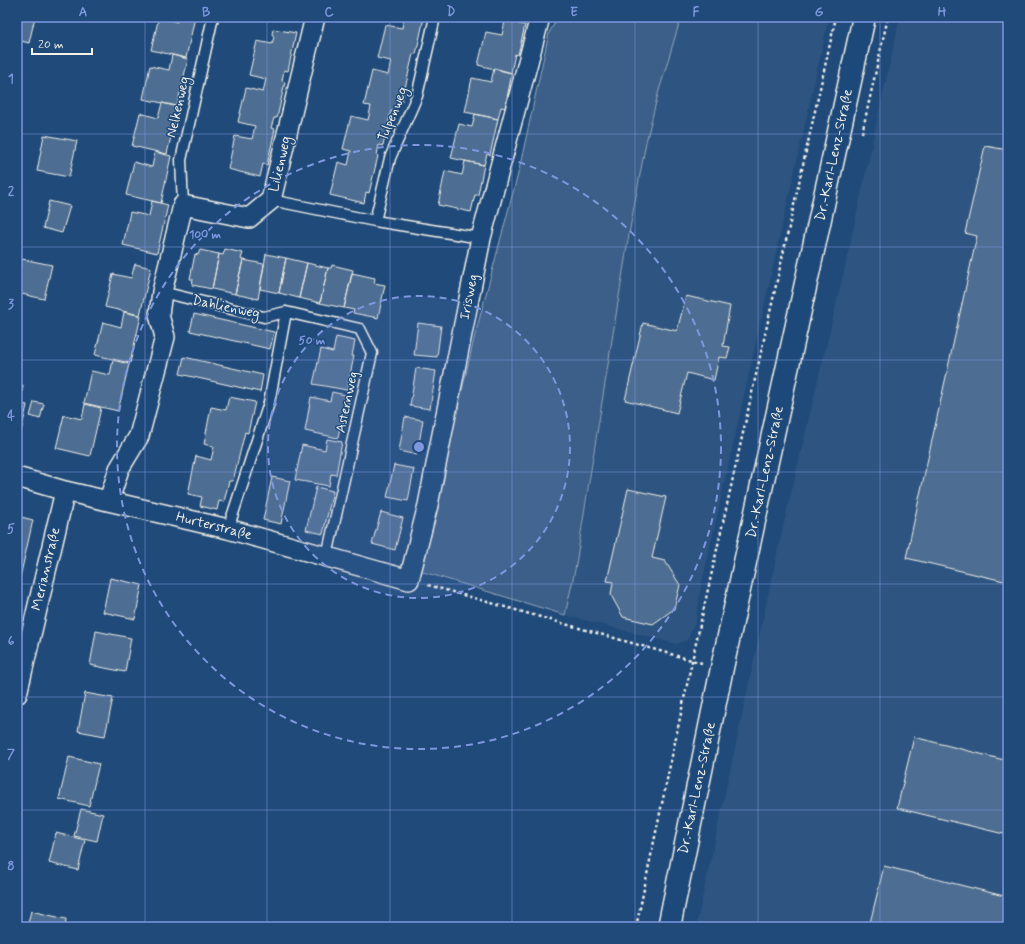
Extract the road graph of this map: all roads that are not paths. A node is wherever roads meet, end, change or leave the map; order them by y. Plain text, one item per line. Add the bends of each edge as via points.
1 (213, 17) edge
2 (314, 17) edge
3 (435, 17) edge
4 (540, 17) edge
5 (864, 17) edge
6 (271, 200) junction
7 (183, 205) junction
8 (376, 221) junction
9 (481, 238) junction
10 (162, 292) junction
11 (286, 312) junction
12 (17, 477) edge
13 (64, 491) junction
14 (109, 500) junction
15 (228, 529) junction
16 (327, 556) junction
17 (409, 580) joint
18 (17, 694) edge
19 (669, 927) edge

1 - 7 lane, Nelkenweg via 181,160
2 - 6 street, Lilienweg
3 - 8 lane, Tulpenweg via 417,96 390,158
4 - 9 street, Irisweg
5 - 19 street, Dr.-Karl-Lenz-Straße via 722,668
6 - 7 street, Lilienweg via 249,218
6 - 8 lane
7 - 10 street
8 - 9 lane
9 - 17 street, Irisweg via 428,505
10 - 11 lane, Dahlienweg via 264,317
10 - 14 street via 159,315 165,337 139,436 118,469
11 - 15 lane via 269,403
11 - 16 lane, Asternweg via 360,329 372,353
12 - 13 street, Hurterstraße
13 - 14 street, Hurterstraße
13 - 18 street, Merianstraße
14 - 15 street, Hurterstraße
15 - 16 street, Hurterstraße
16 - 17 street, Hurterstraße

